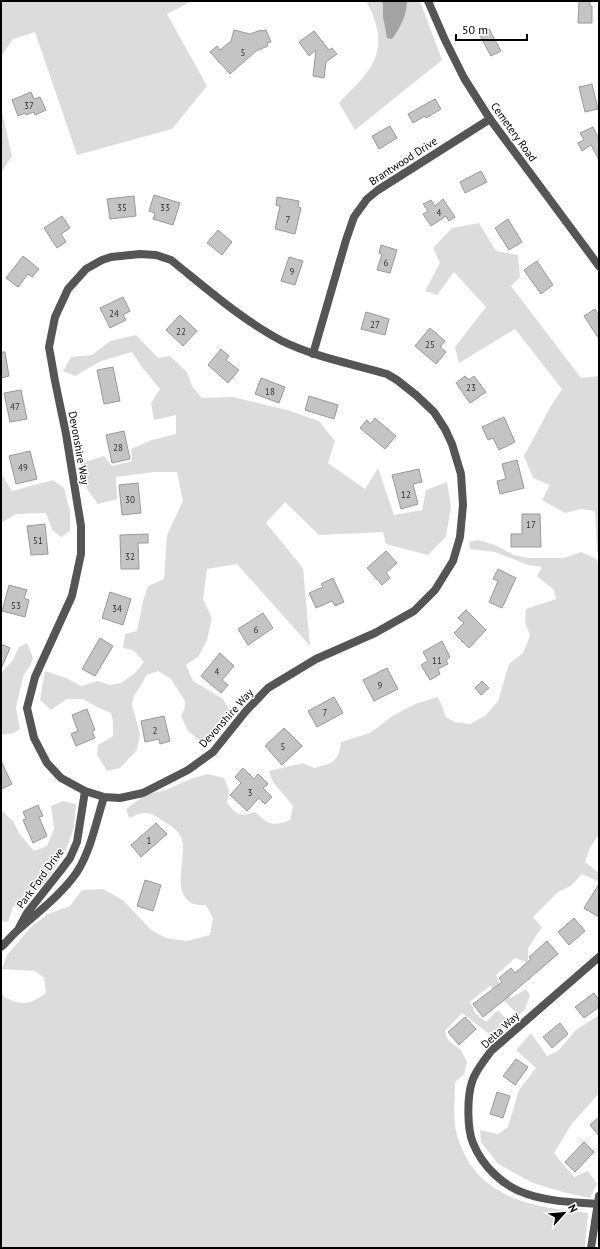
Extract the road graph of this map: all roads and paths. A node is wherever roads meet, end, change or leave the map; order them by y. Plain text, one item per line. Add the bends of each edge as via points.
1 (428, 1) edge
2 (490, 119) junction
3 (599, 266) edge
4 (313, 354) junction
5 (85, 791) junction
6 (104, 797) junction
7 (18, 930) junction
8 (1, 948) edge
9 (599, 957) edge
10 (598, 1200) edge
11 (591, 1248) edge

1 - 2 street, Cemetery Road via 464,78
2 - 3 street, Cemetery Road
2 - 4 street, Brantwood Drive via 378,190 359,209 346,240
4 - 5 street, Devonshire Way via 260,328 171,260 156,255 140,254 102,260 86,269 68,289 55,317 49,347 81,526 81,554 72,596 35,677 27,708 34,738 47,763 61,778
4 - 6 street, Devonshire Way via 387,374 434,412 452,444 461,474 463,505 460,537 453,561 435,590 414,610 375,633 316,659 268,688 213,752 188,770 143,793 120,798
5 - 6 street, Devonshire Way
5 - 7 street, Park Ford Drive via 77,842 70,858 27,913
6 - 7 street, Park Ford Drive via 77,872 36,916
7 - 8 street, Park Ford Drive
9 - 10 street, Delta Way via 491,1051 472,1082 468,1121 472,1143 486,1165 504,1183 526,1194 549,1200
10 - 11 street

